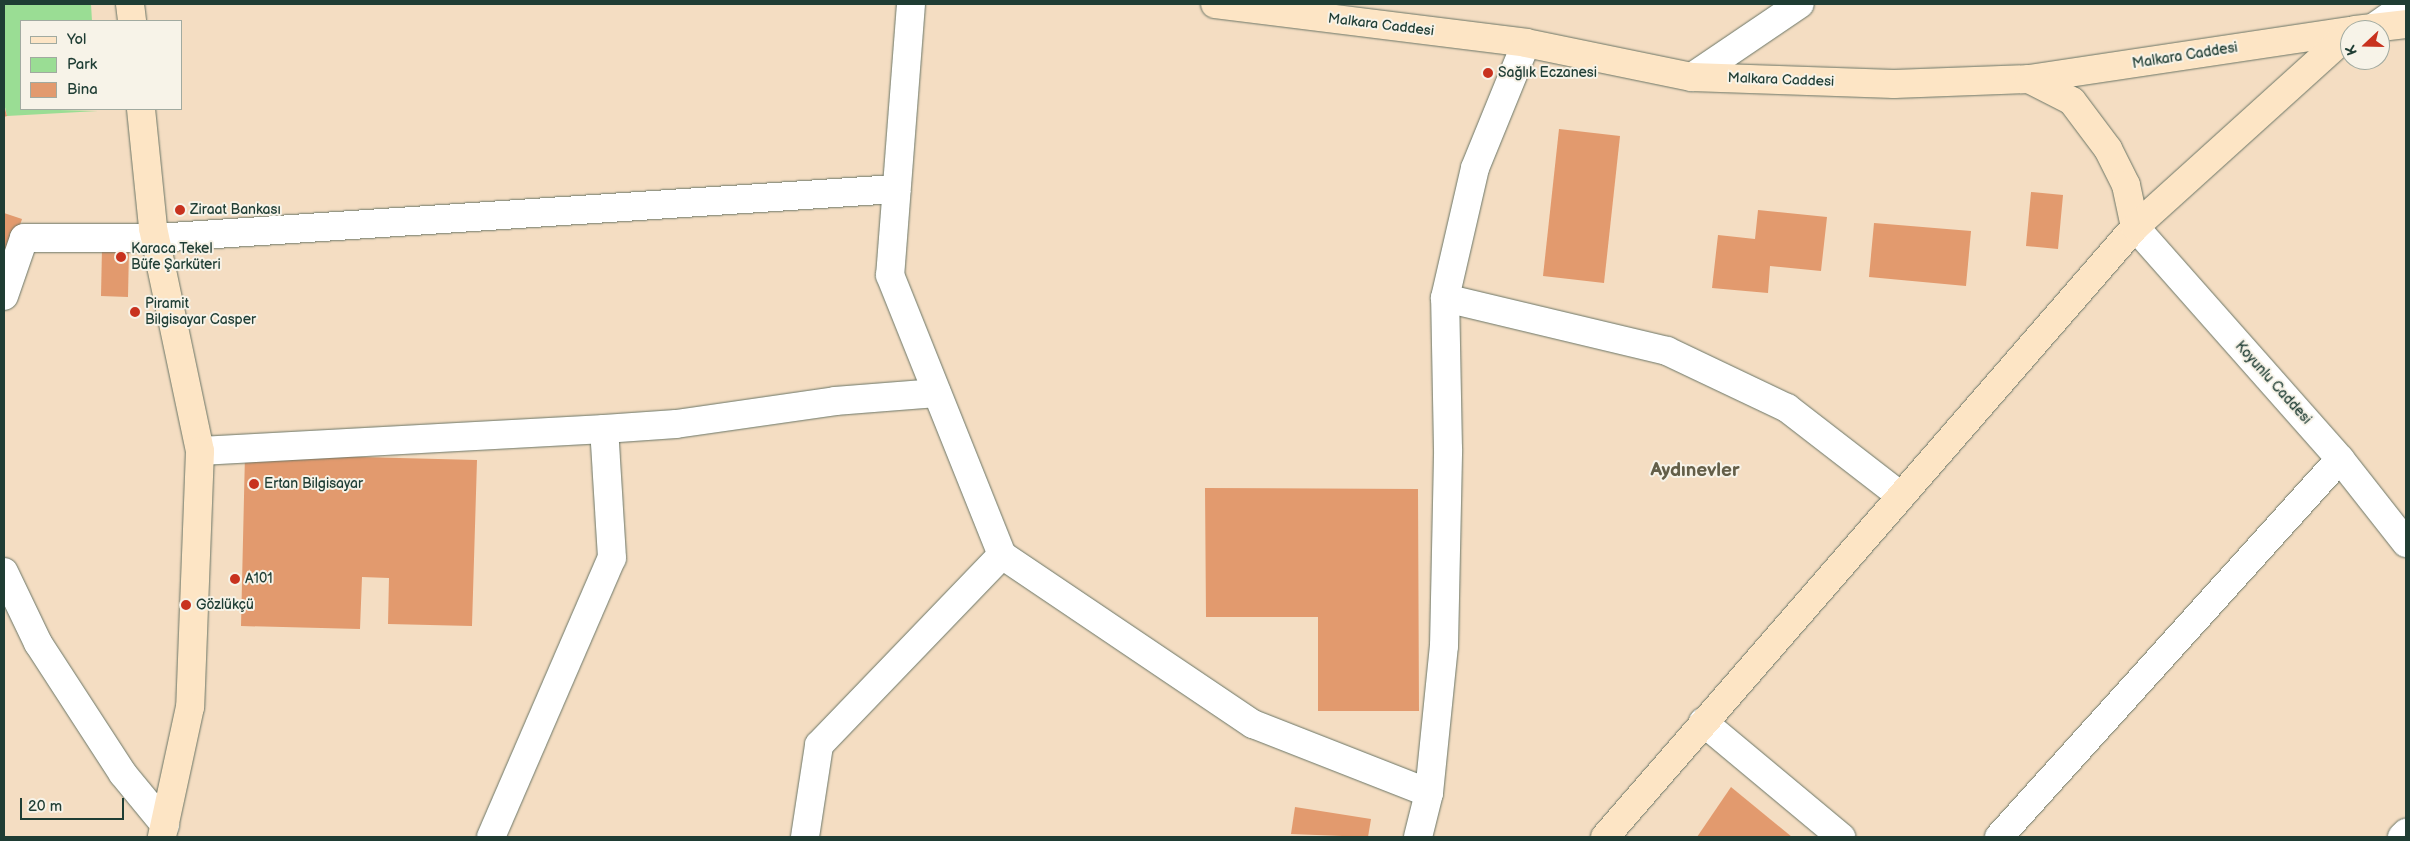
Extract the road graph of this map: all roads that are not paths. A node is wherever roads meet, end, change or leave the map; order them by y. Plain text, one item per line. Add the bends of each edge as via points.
1 (130, 4) edge
2 (911, 4) edge
3 (1215, 4) edge
4 (1800, 4) edge
5 (2406, 5) edge
6 (132, 20) edge
7 (2377, 20) edge
8 (2406, 24) edge
9 (2390, 26) edge
10 (2340, 33) edge
11 (1526, 43) junction
12 (2340, 45) edge
13 (1692, 77) junction
14 (2029, 79) junction
15 (141, 110) edge
16 (896, 190) junction
17 (2135, 227) junction
18 (156, 238) junction
19 (4, 296) edge
20 (1445, 298) junction
21 (937, 393) junction
22 (604, 429) junction
23 (200, 451) junction
24 (2340, 459) junction
25 (1900, 496) junction
26 (2406, 543) edge
27 (1002, 556) junction
28 (4, 572) edge
29 (1702, 722) junction
30 (1429, 793) junction
31 (164, 831) edge
32 (1426, 832) edge
33 (2406, 833) edge
34 (491, 837) edge
35 (805, 837) edge
36 (1605, 837) edge
37 (1841, 837) edge
38 (1999, 837) edge
39 (2402, 837) edge

1 - 6 main road
2 - 16 street
3 - 11 main road, Malkara Caddesi
4 - 13 street
5 - 7 street
8 - 9 main road, Malkara Caddesi
10 - 14 main road, Malkara Caddesi
11 - 13 main road, Malkara Caddesi
11 - 20 street via 1476,168
12 - 17 main road
13 - 14 main road, Malkara Caddesi via 1894,84
14 - 17 main road via 2072,101 2108,149 2126,185
15 - 18 main road
16 - 18 street
16 - 21 street via 890,275
17 - 24 street, Koyunlu Caddesi
17 - 25 main road
18 - 19 street via 24,238
18 - 23 main road
20 - 25 street via 1667,351 1787,408
20 - 30 street via 1448,449 1444,646
21 - 22 street via 835,401 676,424
21 - 27 street
22 - 23 street
22 - 34 street via 612,558
23 - 31 main road via 190,708
24 - 26 street, Koyunlu Caddesi
24 - 38 street
25 - 29 main road
27 - 30 street via 1253,724
27 - 35 street via 819,745
28 - 31 street via 38,643
29 - 36 main road
29 - 37 street
30 - 32 street
33 - 39 street

